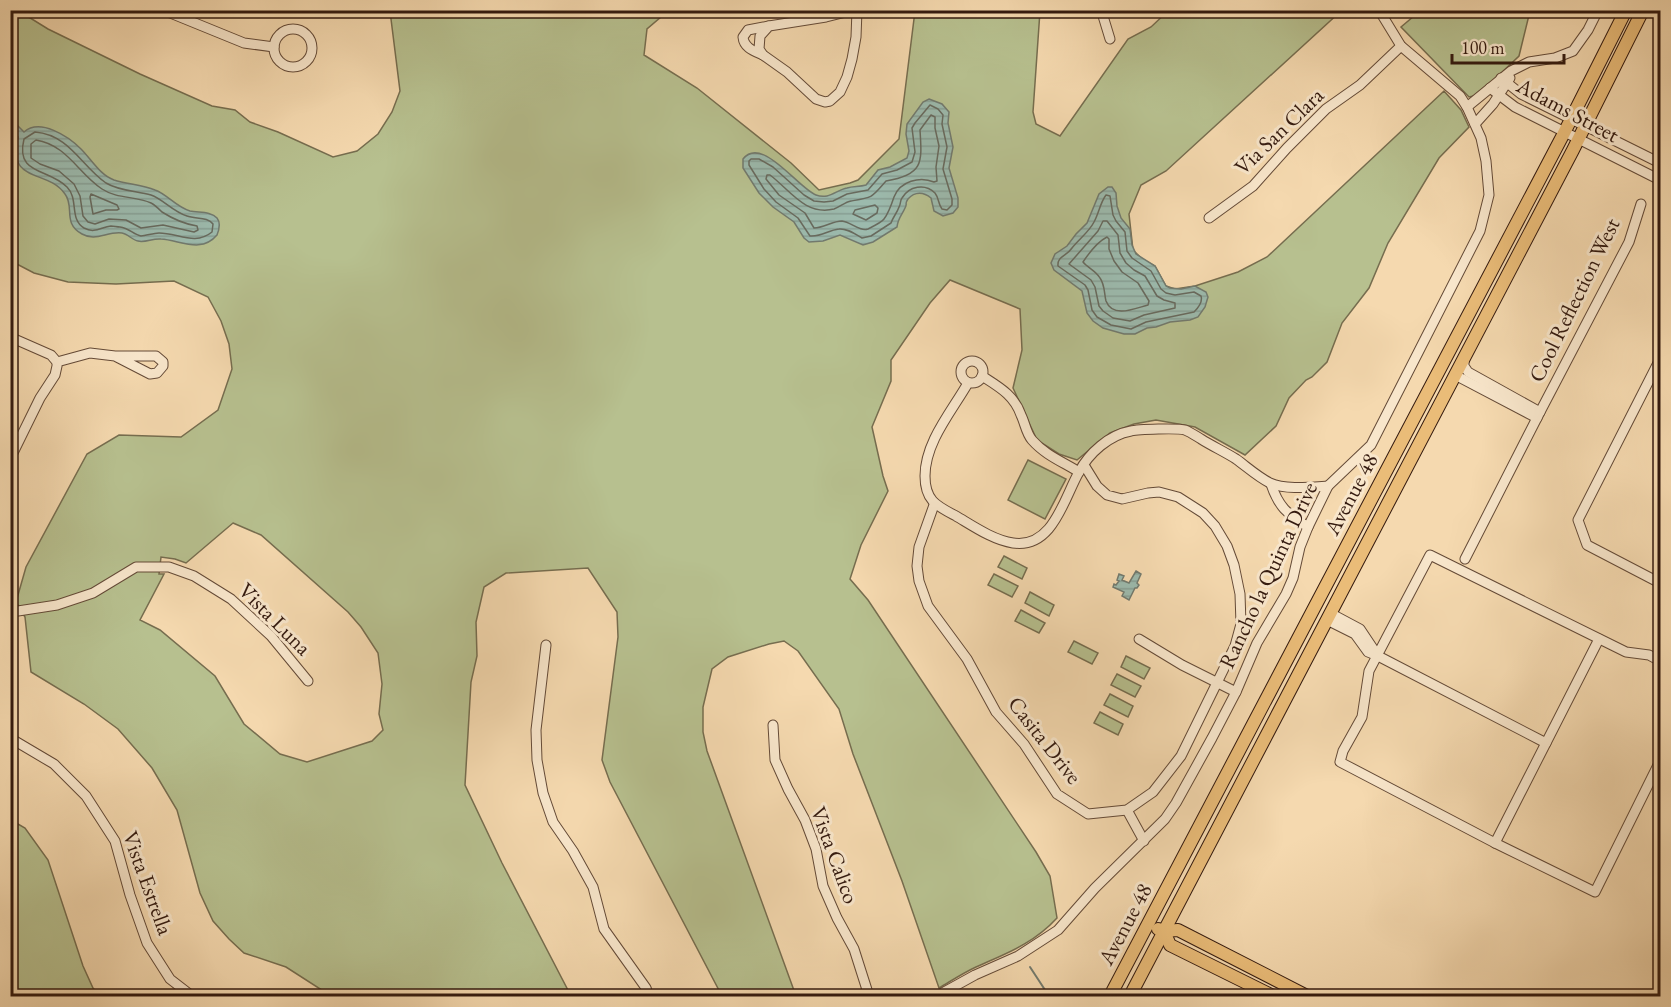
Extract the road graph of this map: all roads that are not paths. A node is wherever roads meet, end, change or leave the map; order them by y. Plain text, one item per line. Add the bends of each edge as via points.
1 (163, 10) edge
2 (855, 10) edge
3 (1104, 10) edge
4 (1379, 10) edge
5 (1598, 10) edge
6 (1626, 10) edge
7 (1643, 10) edge
8 (769, 26) junction
9 (1110, 39) dead end
10 (1401, 46) junction
11 (274, 47) junction
12 (763, 55) junction
13 (1504, 81) junction
14 (1490, 88) junction
15 (1499, 95) junction
16 (1467, 107) junction
17 (1572, 119) junction
18 (1475, 124) junction
19 (1586, 126) junction
20 (1564, 133) junction
21 (1578, 140) junction
22 (1660, 163) edge
23 (1660, 180) edge
24 (1641, 204) dead end
25 (1209, 218) dead end
26 (1485, 284) junction
27 (10, 337) edge
28 (115, 356) dead end
29 (1464, 359) junction
30 (1660, 359) edge
31 (57, 362) junction
32 (1455, 375) junction
33 (982, 376) junction
34 (968, 382) junction
35 (1538, 415) junction
36 (10, 459) edge
37 (1081, 468) junction
38 (1271, 484) junction
39 (1328, 486) junction
40 (934, 505) junction
41 (1360, 523) junction
42 (1308, 527) junction
43 (1465, 559) dead end
44 (1660, 583) edge
45 (10, 610) edge
46 (1328, 616) junction
47 (1299, 638) junction
48 (1139, 639) dead end
49 (1599, 639) junction
50 (546, 645) dead end
51 (1378, 656) junction
52 (1660, 661) edge
53 (308, 681) dead end
54 (1218, 683) junction
55 (1236, 692) junction
56 (773, 725) dead end
57 (10, 738) edge
58 (1546, 743) junction
59 (1660, 761) edge
60 (1127, 810) junction
61 (1144, 841) junction
62 (1496, 843) junction
63 (1149, 925) junction
64 (1164, 932) junction
65 (192, 996) edge
66 (649, 996) edge
67 (869, 996) edge
68 (937, 996) edge
69 (1110, 996) edge
70 (1130, 996) edge
71 (1274, 996) edge
72 (1297, 996) edge
73 (1307, 996) edge

1 - 11 street via 244,43
2 - 8 street
2 - 12 street via 856,37 847,76 840,92 830,101 816,99
3 - 9 street
4 - 10 street, Rancho la Quinta Drive
5 - 13 street via 1573,51 1515,68
6 - 17 main road, Avenue 48
7 - 19 main road, Avenue 48
8 - 12 street via 760,36 759,49
8 - 12 street via 748,30 743,37 744,45
10 - 16 street, Rancho la Quinta Drive via 1460,96
10 - 25 street, Via San Clara via 1360,86 1326,109 1253,186
11 - 11 street via 281,62 291,67 304,63 312,49 307,34 293,28 279,35
13 - 14 street
13 - 15 street
13 - 17 street, Adams Street via 1521,94
14 - 15 street, Adams Street
14 - 16 street
15 - 18 street
15 - 20 street, Adams Street
16 - 18 street, Rancho la Quinta Drive
17 - 19 street, Adams Street
17 - 20 main road, Avenue 48
18 - 39 street, Rancho la Quinta Drive via 1486,160 1489,195 1480,231 1371,445
19 - 21 main road, Avenue 48
19 - 22 street, Adams Street
20 - 21 street, Adams Street
20 - 26 main road, Avenue 48
21 - 23 street, Adams Street
21 - 29 main road, Avenue 48
24 - 35 street, Cool Reflection West via 1629,242
26 - 32 main road via 1481,308 1454,360
26 - 41 main road, Avenue 48
27 - 31 street via 51,355
28 - 31 street via 90,352
29 - 32 main road, Avenue 48
29 - 35 street, Cool Reflection West via 1468,372
30 - 44 street via 1578,520 1587,545
31 - 36 street via 55,375
32 - 35 street, Cool Reflection West
32 - 46 main road, Avenue 48
33 - 34 street via 976,382
33 - 34 street via 980,363 969,361 961,372
33 - 37 street via 1014,399 1033,441 1046,452
34 - 40 street via 927,462 925,479
35 - 43 street, Cool Reflection West
37 - 38 street via 1106,441 1130,431 1184,429
37 - 40 street via 1052,524 1040,537 1025,543 1007,542
37 - 54 street, Casita Drive via 1107,495 1122,499 1159,492 1178,497 1215,526 1234,565 1241,606 1235,646
38 - 39 street
38 - 42 street via 1277,501
39 - 42 street, Rancho la Quinta Drive
40 - 60 street, Casita Drive via 919,547 917,566 928,606 967,659 996,712 1024,744 1057,794 1088,814
41 - 46 main road via 1353,550 1327,600
41 - 47 main road, Avenue 48
42 - 55 street, Rancho la Quinta Drive via 1293,578
45 - 53 street, Vista Luna via 57,605 93,593 136,567 169,567 194,576 231,599 271,636
46 - 47 main road via 1312,624
46 - 51 street via 1360,629
46 - 64 main road, Avenue 48
47 - 63 main road, Avenue 48
48 - 54 street
49 - 51 street via 1430,555
49 - 52 street via 1626,652
49 - 58 street
50 - 66 street via 536,729 543,794 553,822 593,887 604,929
51 - 58 street
51 - 62 street via 1369,671 1362,717 1342,751 1340,762
54 - 55 street
54 - 60 street, Casita Drive via 1181,756 1153,792
55 - 61 street, Rancho la Quinta Drive via 1176,803
56 - 67 street, Vista Calico via 776,760 805,820 823,886 854,950
57 - 65 street, Vista Estrella via 54,764 86,796 115,841 147,943 170,979
58 - 62 street
59 - 62 street via 1595,892
60 - 61 street
61 - 68 street, Rancho la Quinta Drive via 1058,930 1018,956
63 - 64 main road
63 - 69 main road, Avenue 48
64 - 70 main road, Avenue 48
64 - 71 main road via 1170,945
64 - 73 main road via 1178,930
71 - 72 main road via 1282,992

